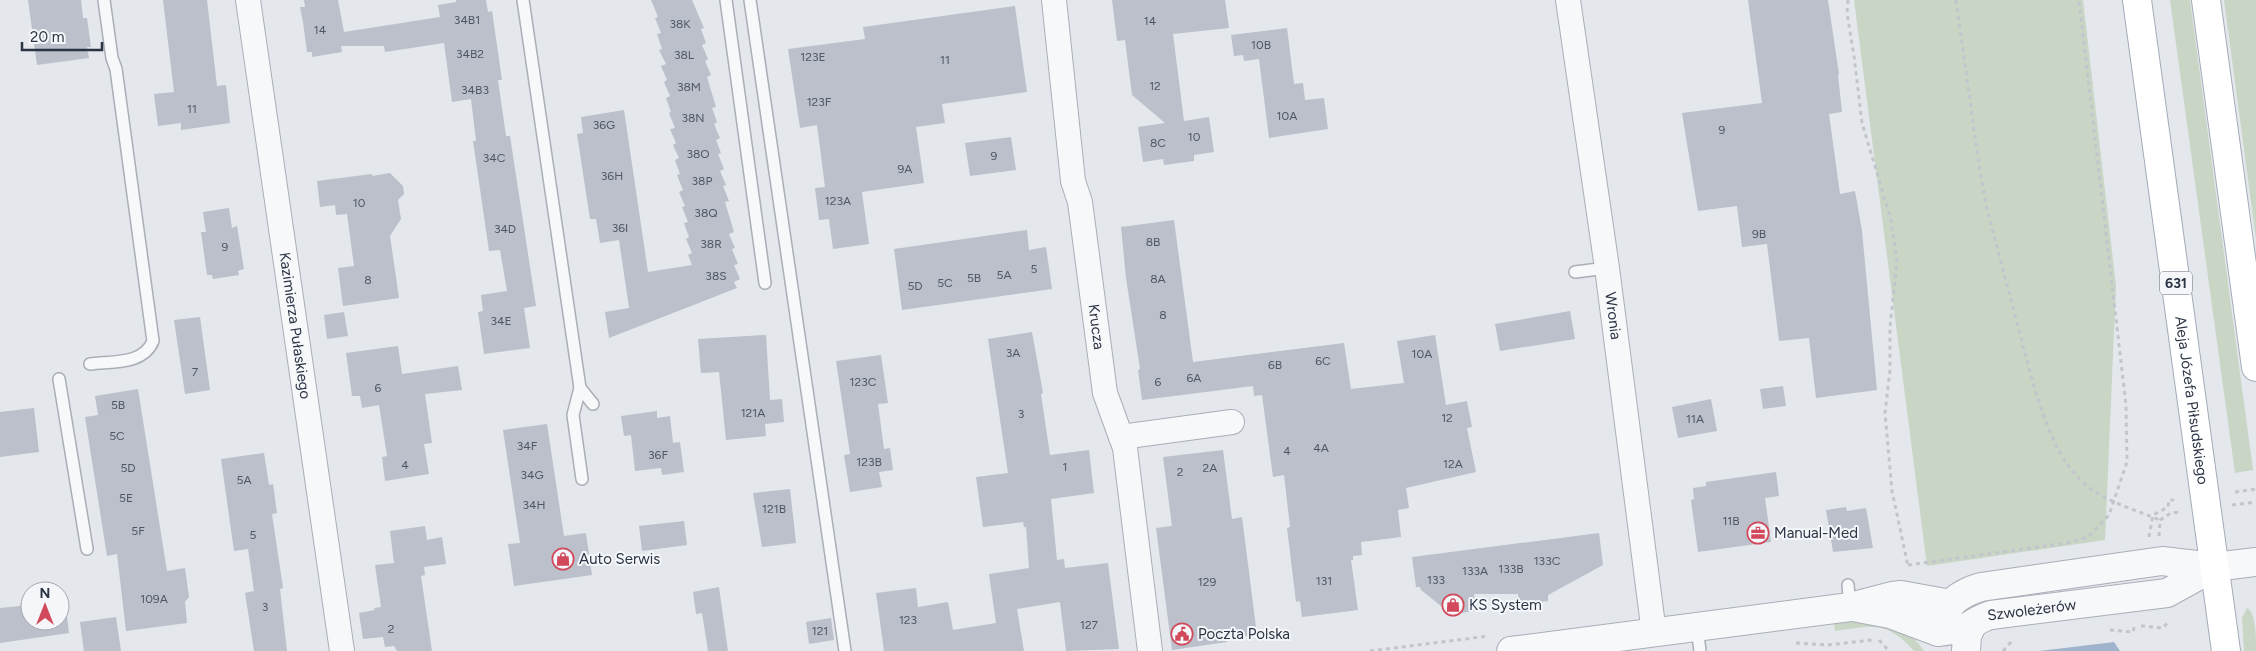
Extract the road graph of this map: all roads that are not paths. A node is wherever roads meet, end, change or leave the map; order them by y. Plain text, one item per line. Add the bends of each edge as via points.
1 (104, 0) edge
2 (248, 0) edge
3 (524, 0) edge
4 (726, 0) edge
5 (750, 0) edge
6 (1054, 0) edge
7 (1568, 0) edge
8 (2138, 0) edge
9 (2206, 0) edge
10 (1606, 268) junction
11 (1576, 272) dead end
12 (765, 282) dead end
13 (90, 364) dead end
14 (2256, 367) edge
15 (59, 379) dead end
16 (580, 388) junction
17 (593, 404) dead end
18 (1232, 422) dead end
19 (1121, 437) junction
20 (582, 479) dead end
21 (87, 549) dead end
22 (2256, 562) edge
23 (2214, 567) junction
24 (1849, 596) junction
25 (1951, 604) junction
26 (1972, 624) junction
27 (1654, 632) junction
28 (1698, 639) edge
29 (1938, 642) edge
30 (342, 651) edge
31 (845, 651) edge
32 (1150, 651) edge
33 (1511, 651) edge
34 (1966, 651) edge
35 (2226, 651) edge

1 - 13 lane via 153,341 138,358
2 - 30 street, Kazimierza Pułaskiego
3 - 16 lane
4 - 12 lane
5 - 31 lane
6 - 19 street, Krucza via 1073,181 1080,202 1105,393
7 - 10 street, Wronia
8 - 23 main road, Aleja Józefa Piłsudskiego / 631
9 - 14 main road
10 - 11 lane
10 - 27 street, Wronia
15 - 21 lane
16 - 17 lane
16 - 20 lane via 573,415
18 - 19 street
19 - 32 street, Krucza
22 - 23 street, Szwoleżerów
23 - 25 street, Szwoleżerów via 2162,560 1981,587 1970,590
23 - 26 street, Szwoleżerów via 2167,592 1991,615
23 - 35 main road, Aleja Józefa Piłsudskiego / 631
24 - 25 street via 1910,596
24 - 28 street
24 - 29 street via 1890,614
25 - 29 street via 1942,618
26 - 29 street, Szwoleżerów
26 - 34 street
27 - 28 street
27 - 33 street

